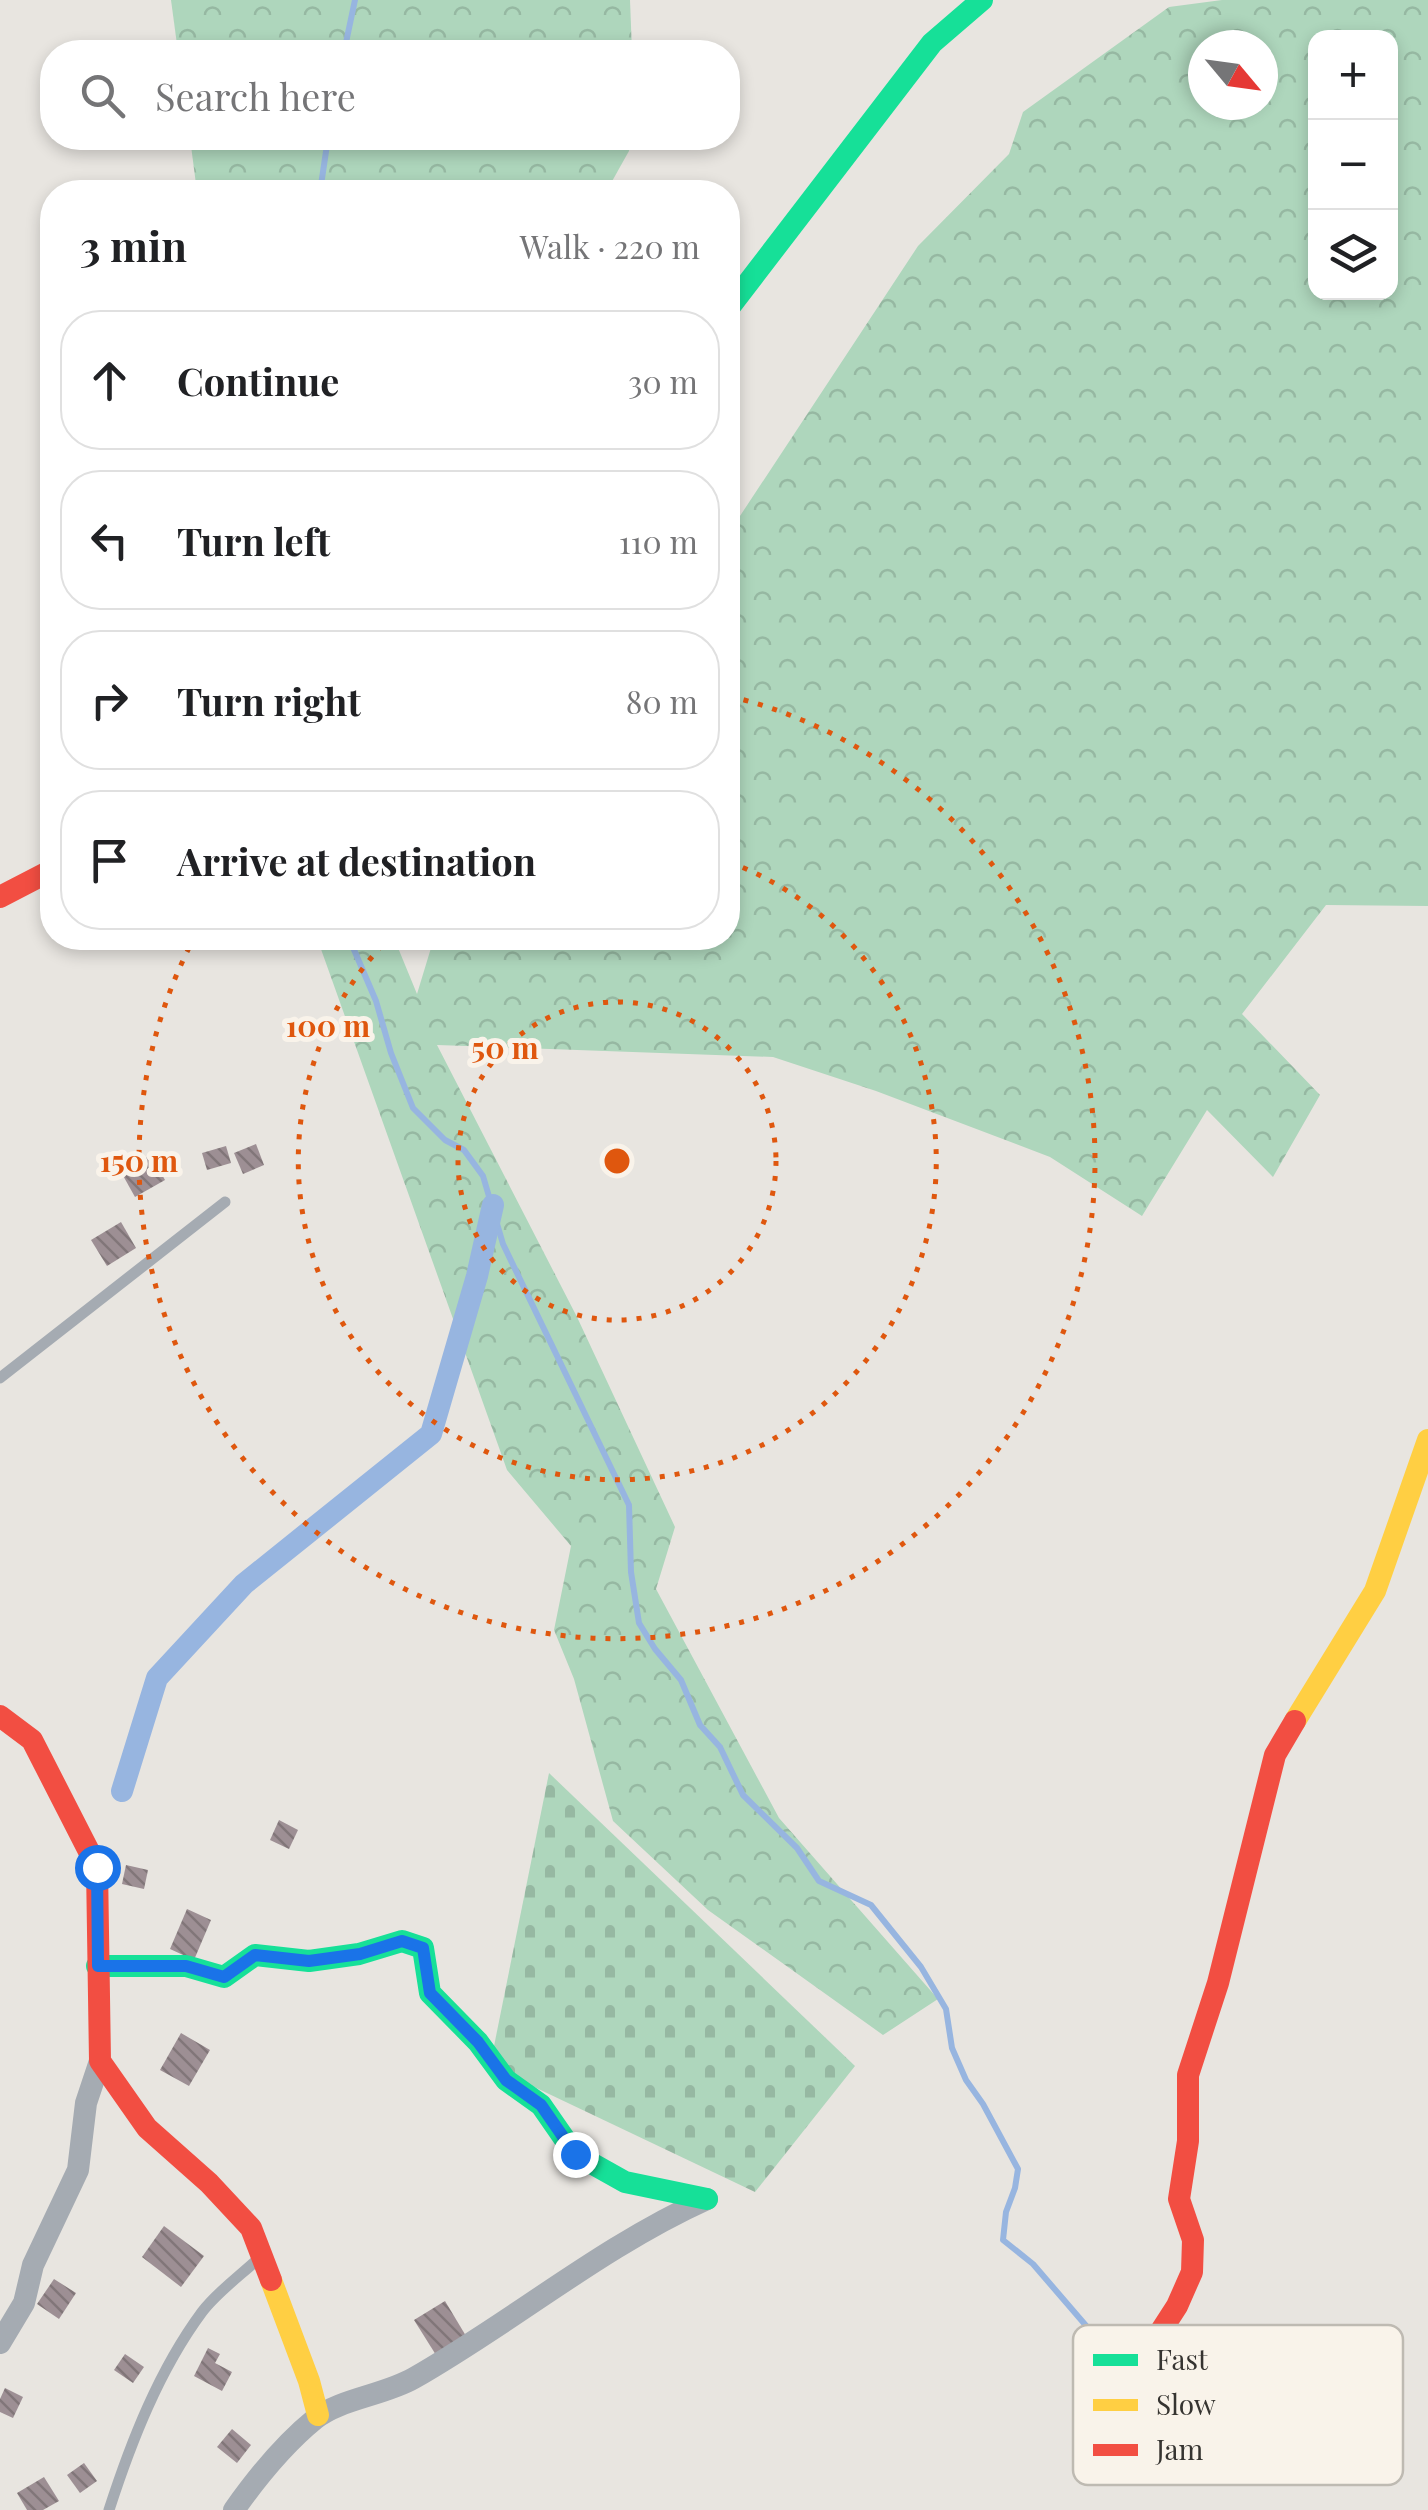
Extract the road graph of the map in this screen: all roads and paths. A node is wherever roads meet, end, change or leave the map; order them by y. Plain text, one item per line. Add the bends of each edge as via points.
1 (982, 0) edge
2 (740, 292) edge
3 (40, 876) edge
4 (0, 897) edge
5 (224, 1202) dead end
6 (0, 1378) edge
7 (1428, 1440) edge
8 (0, 1716) edge
9 (98, 1966) junction
10 (100, 2061) junction
11 (262, 2255) junction
12 (1165, 2325) edge
13 (0, 2343) edge
14 (318, 2415) junction
15 (109, 2510) edge
16 (234, 2510) edge

1 - 2 street via 932,43
3 - 4 street
5 - 6 lane
7 - 12 street via 1375,1592 1275,1755 1188,2075 1188,2141 1178,2199 1193,2240 1192,2272
8 - 9 street via 32,1740 97,1867
9 - 10 street
9 - 14 street via 186,1966 224,1977 255,1955 309,1961 402,1941 423,1948 430,1993 506,2080 541,2105 575,2154 626,2182 707,2199 616,2245 411,2380
10 - 11 street via 147,2128 252,2228
10 - 13 street via 86,2103 78,2170 33,2265 24,2303
11 - 14 street
11 - 15 lane via 204,2310 163,2375
14 - 16 street via 266,2465

